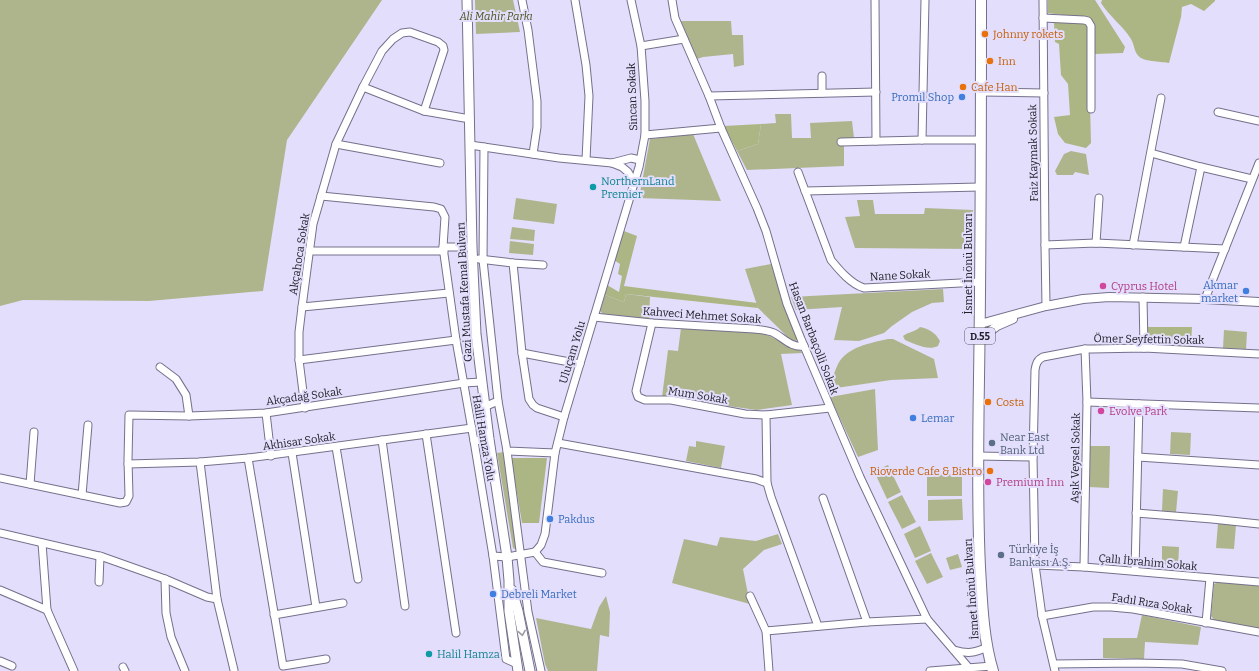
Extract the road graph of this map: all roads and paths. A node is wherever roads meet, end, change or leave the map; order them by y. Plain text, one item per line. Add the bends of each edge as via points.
1 (467, 0) edge
2 (522, 0) edge
3 (575, 0) edge
4 (631, 0) edge
5 (672, 0) edge
6 (875, 0) edge
7 (925, 0) edge
8 (981, 0) edge
9 (1043, 0) edge
10 (1043, 18) junction
11 (684, 39) junction
12 (641, 46) junction
13 (822, 76) dead end
14 (363, 87) junction
15 (876, 92) junction
16 (981, 92) junction
17 (822, 93) junction
18 (1044, 93) junction
19 (709, 96) junction
20 (1161, 98) dead end
21 (1091, 109) dead end
22 (424, 111) junction
23 (1218, 112) dead end
24 (470, 119) junction
25 (1259, 120) edge
26 (720, 128) junction
27 (644, 135) junction
28 (922, 140) junction
29 (980, 140) junction
30 (876, 141) junction
31 (841, 142) dead end
32 (336, 144) junction
33 (470, 145) junction
34 (484, 147) junction
35 (1151, 153) junction
36 (533, 154) junction
37 (586, 160) junction
38 (640, 160) junction
39 (612, 163) junction
40 (1259, 163) edge
41 (440, 164) dead end
42 (1201, 167) junction
43 (798, 172) dead end
44 (1252, 179) junction
45 (634, 182) junction
46 (980, 187) junction
47 (805, 190) junction
48 (321, 196) junction
49 (1099, 198) dead end
50 (1096, 243) junction
51 (1045, 245) junction
52 (1134, 245) junction
53 (472, 247) junction
54 (1184, 247) junction
55 (443, 249) junction
56 (1225, 249) junction
57 (309, 251) junction
58 (473, 258) junction
59 (482, 260) junction
60 (513, 263) junction
61 (543, 265) dead end
62 (980, 282) junction
63 (449, 293) junction
64 (1144, 297) junction
65 (1206, 298) junction
66 (1259, 302) edge
67 (1046, 306) junction
68 (302, 307) junction
69 (1032, 311) junction
70 (594, 317) junction
71 (652, 323) junction
72 (980, 324) junction
73 (980, 339) junction
74 (456, 340) junction
75 (804, 346) junction
76 (1144, 348) junction
77 (1085, 349) junction
78 (522, 353) junction
79 (1259, 354) edge
80 (299, 360) junction
81 (580, 364) junction
82 (160, 367) dead end
83 (481, 382) junction
84 (464, 384) junction
85 (498, 401) junction
86 (1087, 402) junction
87 (1139, 404) junction
88 (484, 407) junction
89 (305, 408) junction
90 (830, 408) junction
91 (1259, 408) edge
92 (266, 413) junction
93 (766, 415) junction
94 (189, 416) junction
95 (564, 417) junction
96 (88, 425) dead end
97 (472, 428) junction
98 (34, 432) dead end
99 (426, 434) junction
100 (489, 439) junction
101 (382, 440) junction
102 (474, 440) junction
103 (558, 443) junction
104 (336, 447) junction
105 (507, 450) junction
106 (292, 453) junction
107 (555, 454) junction
108 (271, 456) junction
109 (978, 456) junction
110 (1033, 457) junction
111 (1138, 457) junction
112 (248, 458) junction
113 (200, 462) junction
114 (128, 464) junction
115 (1259, 465) edge
116 (0, 478) edge
117 (767, 483) junction
118 (30, 484) junction
119 (82, 495) junction
120 (823, 498) dead end
121 (1136, 513) junction
122 (1259, 524) edge
123 (0, 533) edge
124 (42, 543) junction
125 (535, 552) junction
126 (521, 555) junction
127 (100, 556) junction
128 (493, 556) junction
129 (507, 557) junction
130 (1035, 565) junction
131 (1084, 567) junction
132 (1135, 571) junction
133 (602, 573) dead end
134 (1210, 578) junction
135 (358, 579) dead end
136 (165, 580) junction
137 (509, 581) junction
138 (100, 582) dead end
139 (1259, 582) edge
140 (0, 590) edge
141 (750, 596) dead end
142 (217, 599) junction
143 (343, 603) dead end
144 (527, 605) junction
145 (405, 606) dead end
146 (316, 607) junction
147 (517, 607) junction
148 (47, 610) junction
149 (274, 615) junction
150 (1042, 616) junction
151 (927, 619) junction
152 (867, 622) junction
153 (1206, 623) junction
154 (818, 626) junction
155 (766, 631) junction
156 (1259, 632) edge
157 (456, 633) dead end
158 (988, 647) junction
159 (954, 649) junction
160 (326, 659) dead end
161 (0, 661) edge
162 (12, 666) dead end
163 (1054, 667) edge
164 (517, 668) edge
165 (969, 668) junction
166 (992, 669) edge
167 (234, 670) edge
168 (74, 671) edge
169 (185, 671) edge
170 (530, 671) edge
171 (541, 671) edge
172 (769, 671) edge
173 (930, 671) edge
174 (1222, 671) edge

1 - 24 main road, Gazi Mustafa Kemal Bulvarı
2 - 36 street via 537,101
3 - 37 street via 590,96
4 - 12 street, Sincan Sokak
5 - 11 street, Hasan Barbaçolli Sokak
6 - 15 street
7 - 28 street
8 - 16 main road, İsmet İnönü Bulvarı / D.55
9 - 10 street, Faiz Kaymak Sokak
10 - 18 street, Faiz Kaymak Sokak
10 - 21 street via 1084,20 1091,26
11 - 12 street
11 - 19 street, Hasan Barbaçolli Sokak
12 - 27 street, Sincan Sokak via 646,101
13 - 17 street
14 - 22 street
14 - 22 street, Akçahoca Sokak via 382,51 402,33 410,32 438,42 444,50
14 - 32 street, Akçahoca Sokak
15 - 17 street
15 - 30 street
16 - 18 street
16 - 29 main road, İsmet İnönü Bulvarı / D.55
17 - 19 street
18 - 51 street, Faiz Kaymak Sokak
19 - 26 street, Hasan Barbaçolli Sokak
20 - 35 street
22 - 24 street
23 - 25 street
24 - 33 main road, Gazi Mustafa Kemal Bulvarı
26 - 27 street
26 - 75 street, Hasan Barbaçolli Sokak via 758,208 787,304
27 - 38 street, Sincan Sokak
28 - 29 street
28 - 30 street
29 - 46 main road, İsmet İnönü Bulvarı / D.55
30 - 31 street
32 - 41 street
32 - 48 street, Akçahoca Sokak
33 - 34 street
33 - 53 main road, Gazi Mustafa Kemal Bulvarı
34 - 36 street
34 - 59 street
35 - 42 street
35 - 52 street
36 - 37 street
37 - 39 street
38 - 39 street via 631,158
38 - 45 street, Uluçam Yolu
39 - 45 street via 628,172
40 - 44 street
42 - 44 street
42 - 54 street
43 - 47 street, Nane Sokak
44 - 56 street
45 - 70 street, Uluçam Yolu
46 - 47 street
46 - 62 main road, İsmet İnönü Bulvarı / D.55
47 - 62 street, Nane Sokak via 831,260 858,286 864,288
48 - 55 street, Halil Hamza Yolu via 434,207 441,210 445,217
48 - 57 street, Akçahoca Sokak
49 - 50 street
50 - 51 street
50 - 52 street
51 - 67 street, Faiz Kaymak Sokak
52 - 54 street
53 - 55 street
53 - 58 main road, Gazi Mustafa Kemal Bulvarı
54 - 56 street
55 - 57 street
55 - 63 street, Halil Hamza Yolu
56 - 65 street
57 - 68 street, Akçahoca Sokak
58 - 59 street
58 - 83 main road, Gazi Mustafa Kemal Bulvarı
59 - 60 street
59 - 85 street
60 - 61 street
60 - 78 street
62 - 72 main road, İsmet İnönü Bulvarı / D.55
63 - 68 street
63 - 74 street, Halil Hamza Yolu
64 - 65 street
64 - 67 street via 1109,296
64 - 76 street
65 - 66 street
67 - 69 street
68 - 80 street, Akçahoca Sokak
69 - 72 street
69 - 73 street via 997,326
70 - 71 street, Kahveci Mehmet Sokak
70 - 81 street, Uluçam Yolu
71 - 75 street, Kahveci Mehmet Sokak via 765,330 798,347
71 - 93 street, Mum Sokak via 636,391 638,397
72 - 73 main road, İsmet İnönü Bulvarı / D.55
73 - 109 main road, İsmet İnönü Bulvarı / D.55
74 - 80 street
74 - 84 street, Halil Hamza Yolu
75 - 90 street, Hasan Barbaçolli Sokak
76 - 77 street, Ömer Seyfettin Sokak
76 - 79 street, Ömer Seyfettin Sokak
77 - 86 street, Aşık Veysel Sokak
77 - 110 street, Ömer Seyfettin Sokak via 1040,359 1036,363
78 - 81 street
78 - 95 street via 532,405
80 - 89 street, Akçahoca Sokak
81 - 95 street, Uluçam Yolu
82 - 94 street via 176,378 186,395
83 - 84 street, Akçadağ Sokak
83 - 88 main road, Gazi Mustafa Kemal Bulvarı
84 - 89 street, Akçadağ Sokak
84 - 97 street, Halil Hamza Yolu
85 - 88 street
85 - 105 street
86 - 87 street
86 - 131 street, Aşık Veysel Sokak
87 - 91 street
87 - 111 street
88 - 100 main road, Gazi Mustafa Kemal Bulvarı
89 - 92 street, Akçadağ Sokak
90 - 93 street, Mum Sokak
90 - 151 street, Hasan Barbaçolli Sokak
92 - 94 street, Akçadağ Sokak
92 - 108 street
93 - 117 street
94 - 114 street, Akçadağ Sokak via 129,415
95 - 103 street, Uluçam Yolu
96 - 119 street
97 - 99 street, Akhisar Sokak
97 - 102 street, Halil Hamza Yolu
98 - 118 street
99 - 101 street, Akhisar Sokak
99 - 157 street
100 - 102 street
100 - 129 main road, Gazi Mustafa Kemal Bulvarı
101 - 104 street, Akhisar Sokak
101 - 145 street
102 - 128 street, Halil Hamza Yolu
103 - 107 street, Uluçam Yolu
103 - 117 street via 756,478
104 - 106 street, Akhisar Sokak
104 - 135 street
105 - 107 street
105 - 126 street
106 - 108 street, Akhisar Sokak
106 - 146 street
107 - 125 street, Uluçam Yolu via 545,534
108 - 112 street, Akhisar Sokak
109 - 110 street
109 - 158 main road, İsmet İnönü Bulvarı / D.55 via 980,563
110 - 130 street
111 - 115 street
111 - 121 street
112 - 113 street, Akhisar Sokak
112 - 149 street
113 - 114 street, Akhisar Sokak
113 - 142 street
114 - 119 street via 129,496 126,502 120,504
116 - 118 street
117 - 154 street
118 - 119 street
120 - 152 street
121 - 122 street
121 - 132 street
123 - 124 street
124 - 127 street
124 - 148 street
125 - 126 street
125 - 133 street via 543,562
126 - 129 street
126 - 144 street
127 - 136 street
127 - 138 street
128 - 129 street
128 - 164 street, Halil Hamza Yolu via 506,659
129 - 137 main road, Gazi Mustafa Kemal Bulvarı
130 - 131 street, Çallı İbrahim Sokak
130 - 150 street
131 - 132 street, Çallı İbrahim Sokak
132 - 134 street, Çallı İbrahim Sokak
134 - 139 street, Çallı İbrahim Sokak
134 - 153 street
136 - 142 street
136 - 169 street via 166,613 171,637
137 - 147 main road, Gazi Mustafa Kemal Bulvarı
137 - 164 main road, Gazi Mustafa Kemal Bulvarı via 509,611
140 - 148 street
141 - 155 street
142 - 167 street
143 - 146 street
144 - 147 street
144 - 171 street
146 - 149 street
147 -> 170 main road, Gazi Mustafa Kemal Bulvarı
148 - 168 street
149 - 160 street via 282,666
150 - 153 street, Fadıl Rıza Sokak via 1093,607 1110,607
150 - 163 street
151 - 152 street
151 - 159 street, Hasan Barbaçolli Sokak
152 - 154 street
153 - 156 street, Fadıl Rıza Sokak
154 - 155 street
155 - 172 street
158 - 159 street via 968,653
158 - 166 main road, İsmet İnönü Bulvarı / D.55
159 - 165 street, Hasan Barbaçolli Sokak
161 - 162 street
163 - 174 street via 1136,663 1182,664
165 - 166 street
165 - 173 street

